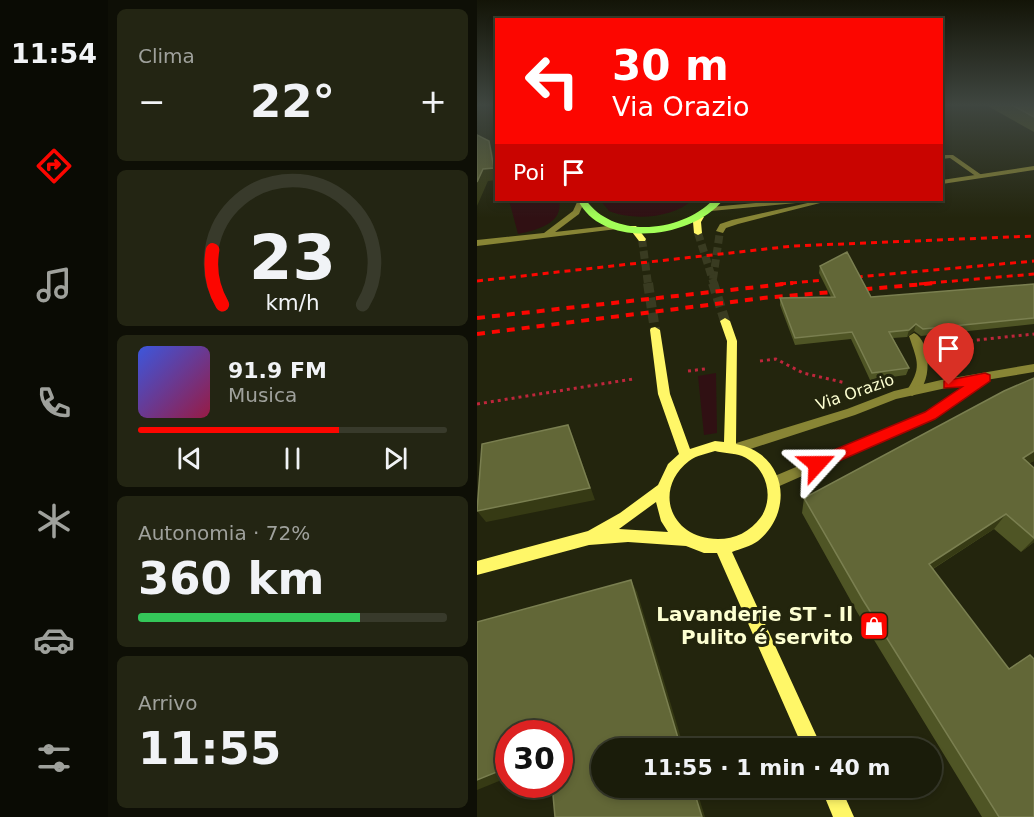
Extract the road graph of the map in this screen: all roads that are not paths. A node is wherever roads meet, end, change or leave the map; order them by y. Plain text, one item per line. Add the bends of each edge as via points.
1 (943, 157) edge
2 (1034, 168) edge
3 (979, 176) junction
4 (943, 182) edge
5 (582, 201) edge
6 (583, 201) edge
7 (717, 201) edge
8 (800, 201) edge
9 (824, 201) edge
10 (711, 209) junction
11 (700, 217) junction
12 (617, 226) junction
13 (633, 228) junction
14 (720, 231) dead end
15 (698, 233) tunnel mouth
16 (541, 237) junction
17 (642, 239) tunnel mouth
18 (477, 243) edge
19 (725, 321) tunnel mouth
20 (655, 330) tunnel mouth
21 (914, 336) edge
22 (1034, 368) edge
23 (985, 378) junction
24 (912, 392) junction
25 (734, 447) junction
26 (686, 456) junction
27 (775, 482) junction
28 (663, 489) junction
29 (589, 538) junction
30 (690, 541) junction
31 (722, 547) junction
32 (477, 568) edge
33 (808, 738) edge
34 (835, 798) edge
35 (844, 817) edge

1 - 3 street via 951,156
2 - 3 street
3 - 4 street
5 - 16 street via 576,212
6 - 12 main road via 599,219
7 - 10 main road
8 - 10 street
9 - 14 street via 735,222
10 - 11 main road
11 - 13 main road via 671,225
11 - 15 main road
12 - 13 main road
12 - 16 street
13 - 17 main road
16 - 18 street
19 - 25 main road via 732,340
20 - 26 main road via 664,394
21 - 24 street via 924,377
22 - 23 street, Via Orazio
23 - 24 street, Via Orazio
23 - 27 street, Via Orazio via 930,415
24 - 25 street, Via Orazio
25 - 26 main road via 700,450
25 - 27 main road via 759,458
26 - 28 main road via 667,476
27 - 31 main road via 771,516 759,531 742,542
28 - 29 main road via 625,518
28 - 30 main road via 667,522
29 - 30 main road via 628,535
29 - 32 main road
30 - 31 main road
31 - 33 main road
34 - 35 main road

